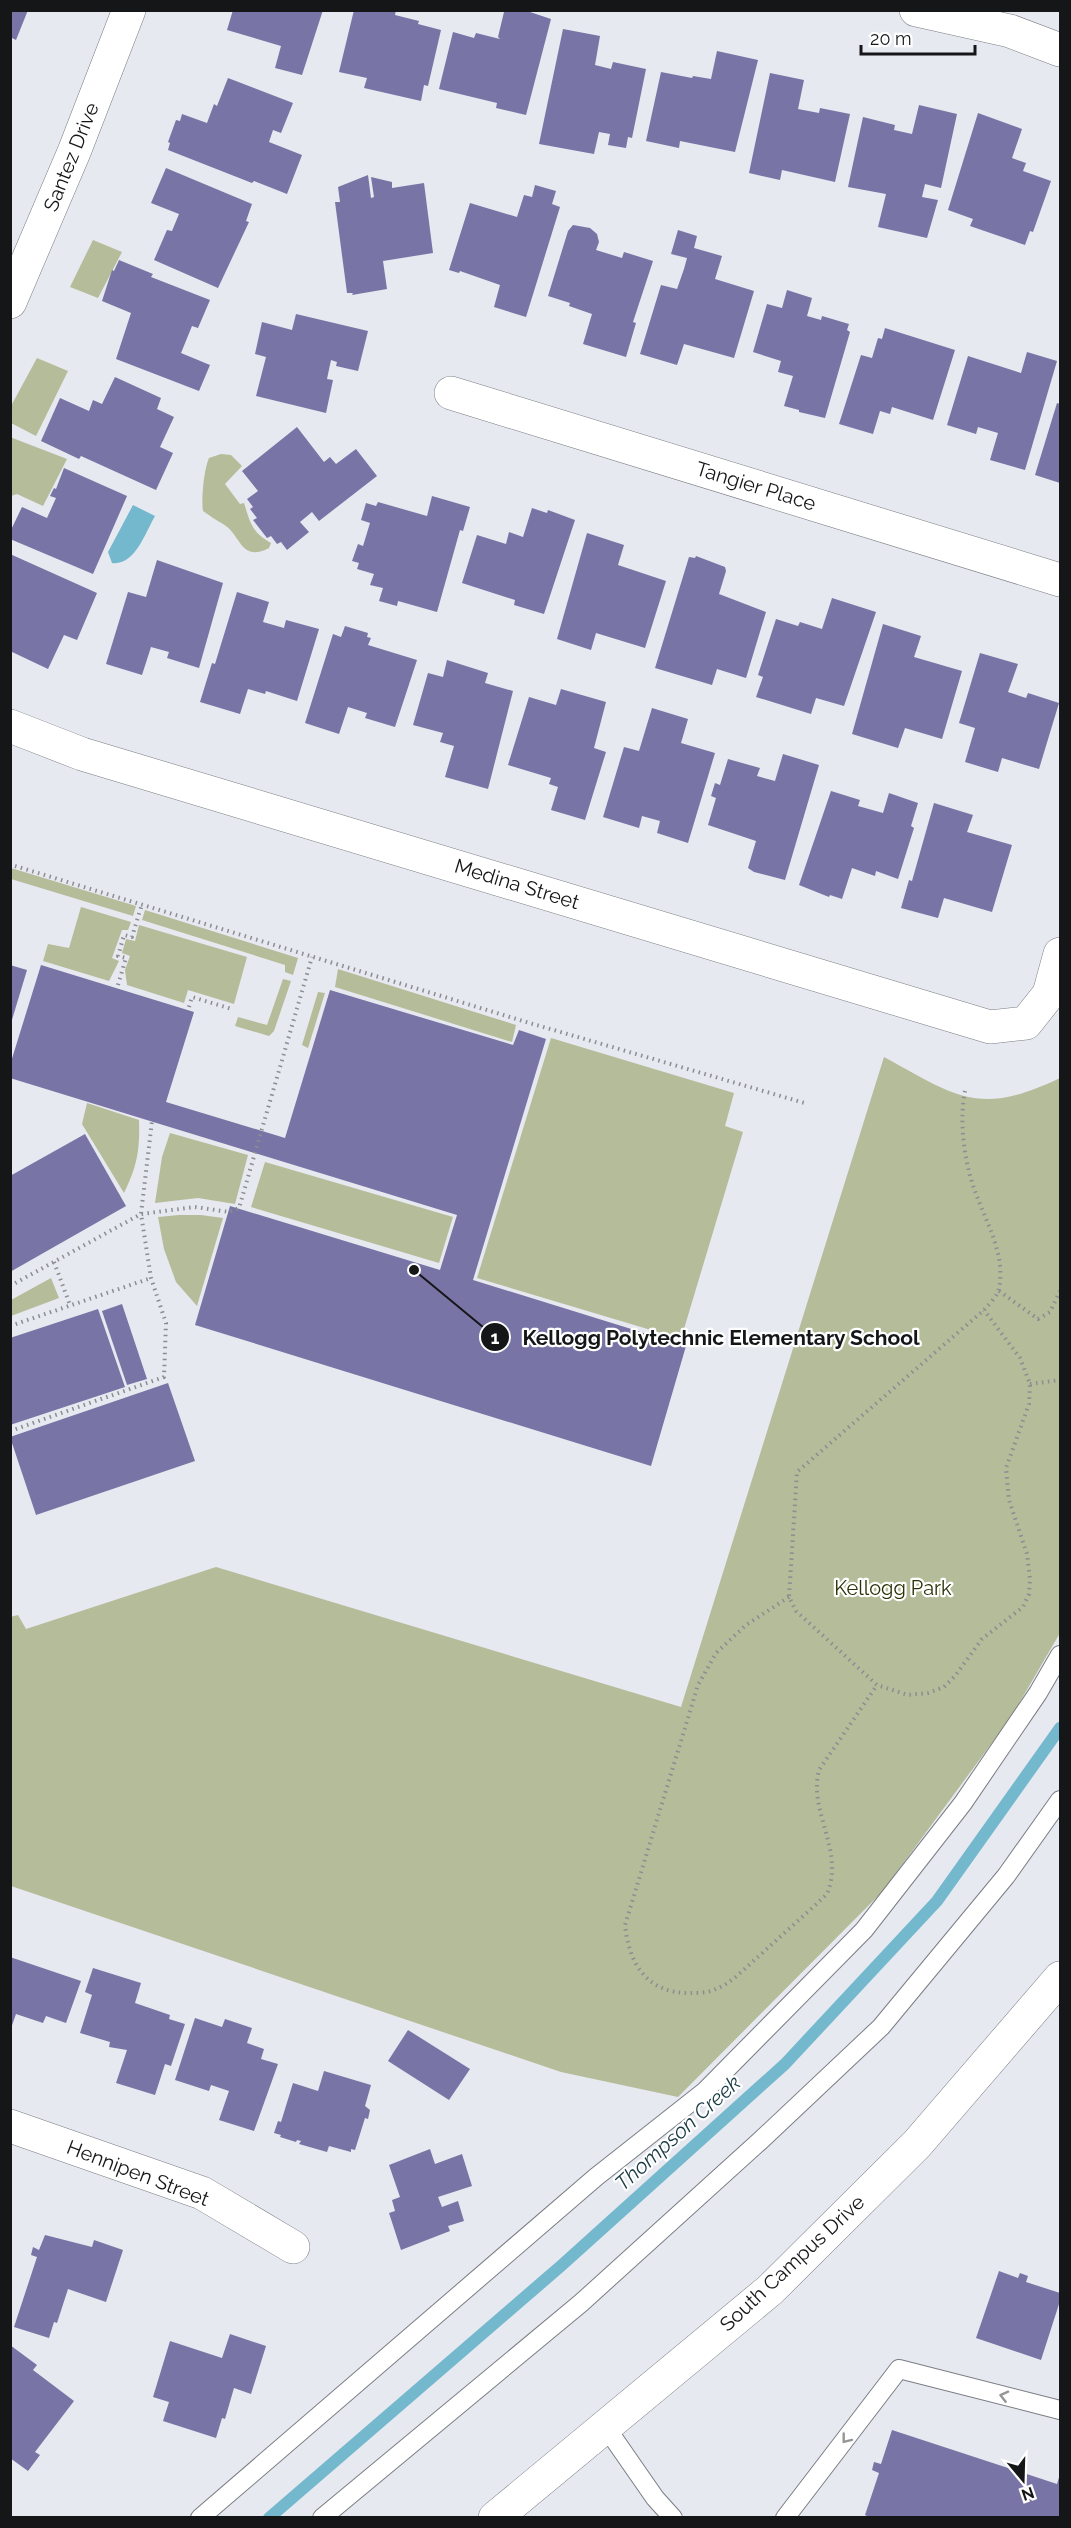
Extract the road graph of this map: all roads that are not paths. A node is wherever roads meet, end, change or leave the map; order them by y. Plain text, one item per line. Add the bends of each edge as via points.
1 (129, 10) edge
2 (916, 10) edge
3 (1060, 50) edge
4 (10, 302) edge
5 (451, 393) dead end
6 (1060, 580) edge
7 (10, 726) edge
8 (1060, 954) edge
9 (1060, 1655) edge
10 (1060, 1800) edge
11 (1060, 1978) edge
12 (10, 2126) edge
13 (293, 2247) dead end
14 (1060, 2410) edge
15 (606, 2426) junction
16 (200, 2517) edge
17 (321, 2517) edge
18 (495, 2517) edge
19 (673, 2517) edge
20 (785, 2517) edge

1 - 4 street, Santez Drive
2 - 3 street via 1010,31
5 - 6 street, Tangier Place
7 - 8 street, Medina Street via 82,754 990,1027 1026,1023 1049,994
9 - 16 lane via 963,1803 864,1930 705,2091 596,2177
10 - 17 lane via 1006,1876 881,2027 581,2303
11 - 15 street, South Campus Drive via 917,2144 778,2282
12 - 13 street, Hennipen Street via 202,2193
14 -> 20 lane via 899,2370
15 - 18 street, South Campus Drive
15 - 19 lane via 656,2499

